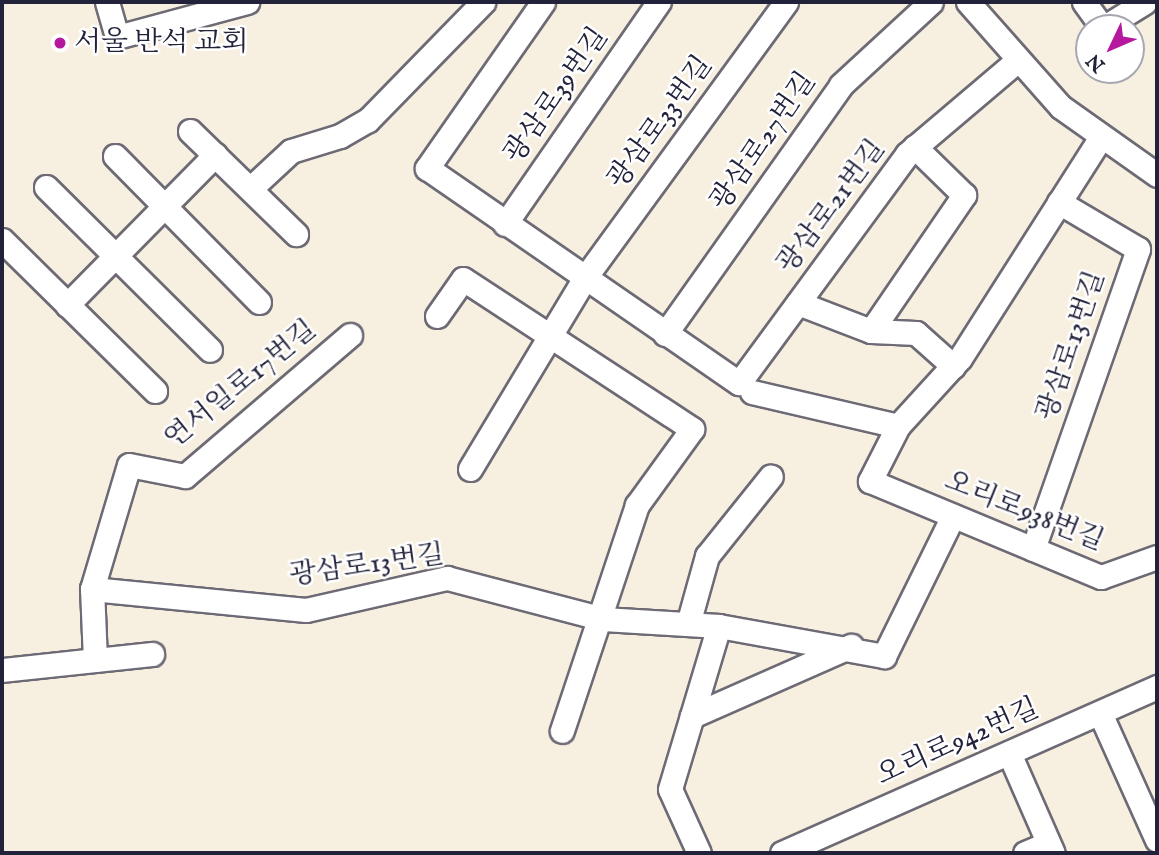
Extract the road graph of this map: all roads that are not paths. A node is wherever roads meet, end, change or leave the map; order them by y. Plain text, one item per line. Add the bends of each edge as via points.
1 (107, 2) edge
2 (247, 2) edge
3 (483, 2) edge
4 (543, 2) edge
5 (659, 2) edge
6 (786, 2) edge
7 (931, 2) edge
8 (968, 2) edge
9 (1084, 2) edge
10 (1145, 2) edge
11 (1018, 60) junction
12 (190, 131) dead end
13 (1101, 137) junction
14 (915, 147) junction
15 (215, 155) junction
16 (116, 156) dead end
17 (1157, 175) edge
18 (46, 187) dead end
19 (251, 188) junction
20 (1059, 202) junction
21 (165, 206) junction
22 (505, 224) junction
23 (296, 234) dead end
24 (2, 240) edge
25 (116, 256) junction
26 (584, 279) junction
27 (259, 302) dead end
28 (798, 303) junction
29 (67, 305) junction
30 (437, 316) dead end
31 (871, 331) junction
32 (665, 334) junction
33 (350, 335) dead end
34 (550, 336) junction
35 (210, 350) dead end
36 (953, 366) junction
37 (746, 387) junction
38 (155, 391) dead end
39 (898, 426) junction
40 (470, 469) dead end
41 (771, 476) dead end
42 (953, 516) junction
43 (1033, 549) junction
44 (1157, 557) edge
45 (92, 589) junction
46 (603, 619) junction
47 (688, 624) junction
48 (719, 626) junction
49 (851, 646) junction
50 (152, 654) dead end
51 (95, 660) junction
52 (2, 670) edge
53 (1157, 687) edge
54 (1100, 713) junction
55 (692, 716) junction
56 (562, 732) dead end
57 (1009, 753) junction
58 (1149, 799) edge
59 (1157, 840) edge
60 (1051, 848) edge
61 (699, 853) edge
62 (782, 853) edge
63 (1025, 853) edge

1 - 2 street via 117,37
3 - 19 street via 377,112 340,136 291,150
4 - 22 street via 428,168
5 - 22 street, 광삼로39번길
6 - 26 street, 광삼로33번길
7 - 32 street, 광삼로27번길 via 841,85
8 - 11 street
9 - 10 street via 1103,28
11 - 13 street via 1061,107
11 - 14 street, 광삼로21번길
12 - 15 street
13 - 17 street
13 - 20 street
14 - 28 street, 광삼로21번길
14 - 31 street, 광삼로21번길 via 964,195
15 - 19 street
15 - 21 street
16 - 21 street
18 - 25 street
19 - 23 street
20 - 36 street
20 - 43 street, 광삼로13번길 via 1138,249
21 - 25 street
21 - 27 street
22 - 26 street
24 - 29 street
25 - 29 street
25 - 35 street
26 - 32 street
26 - 34 street, 광삼로33번길
28 - 31 street, 광삼로21번길
28 - 37 street, 광삼로21번길
29 - 38 street
30 - 34 street via 463,279
31 - 36 street, 광삼로21번길 via 916,333
32 - 37 street
33 - 45 street, 연서일로17번길 via 185,476 129,465
34 - 40 street, 광삼로33번길
34 - 46 street via 692,429 637,505
36 - 39 street
37 - 39 street
39 - 42 street, 오리로938번길 via 870,481
41 - 47 street via 707,556
42 - 43 street, 오리로938번길
42 - 49 street, 광삼로13번길 via 884,656
43 - 44 street, 오리로938번길 via 1101,577
45 - 46 street, 광삼로13번길 via 306,610 447,578
45 - 51 street
46 - 47 street, 광삼로13번길
46 - 56 street
47 - 48 street, 광삼로13번길
48 - 49 street, 광삼로13번길
48 - 55 street
49 - 55 street
50 - 51 street
51 - 52 street
53 - 54 street, 오리로942번길
54 - 57 street, 오리로942번길
54 - 58 street
55 - 61 street via 670,789
57 - 60 street
57 - 62 street, 오리로942번길
58 - 59 street
60 - 63 street

